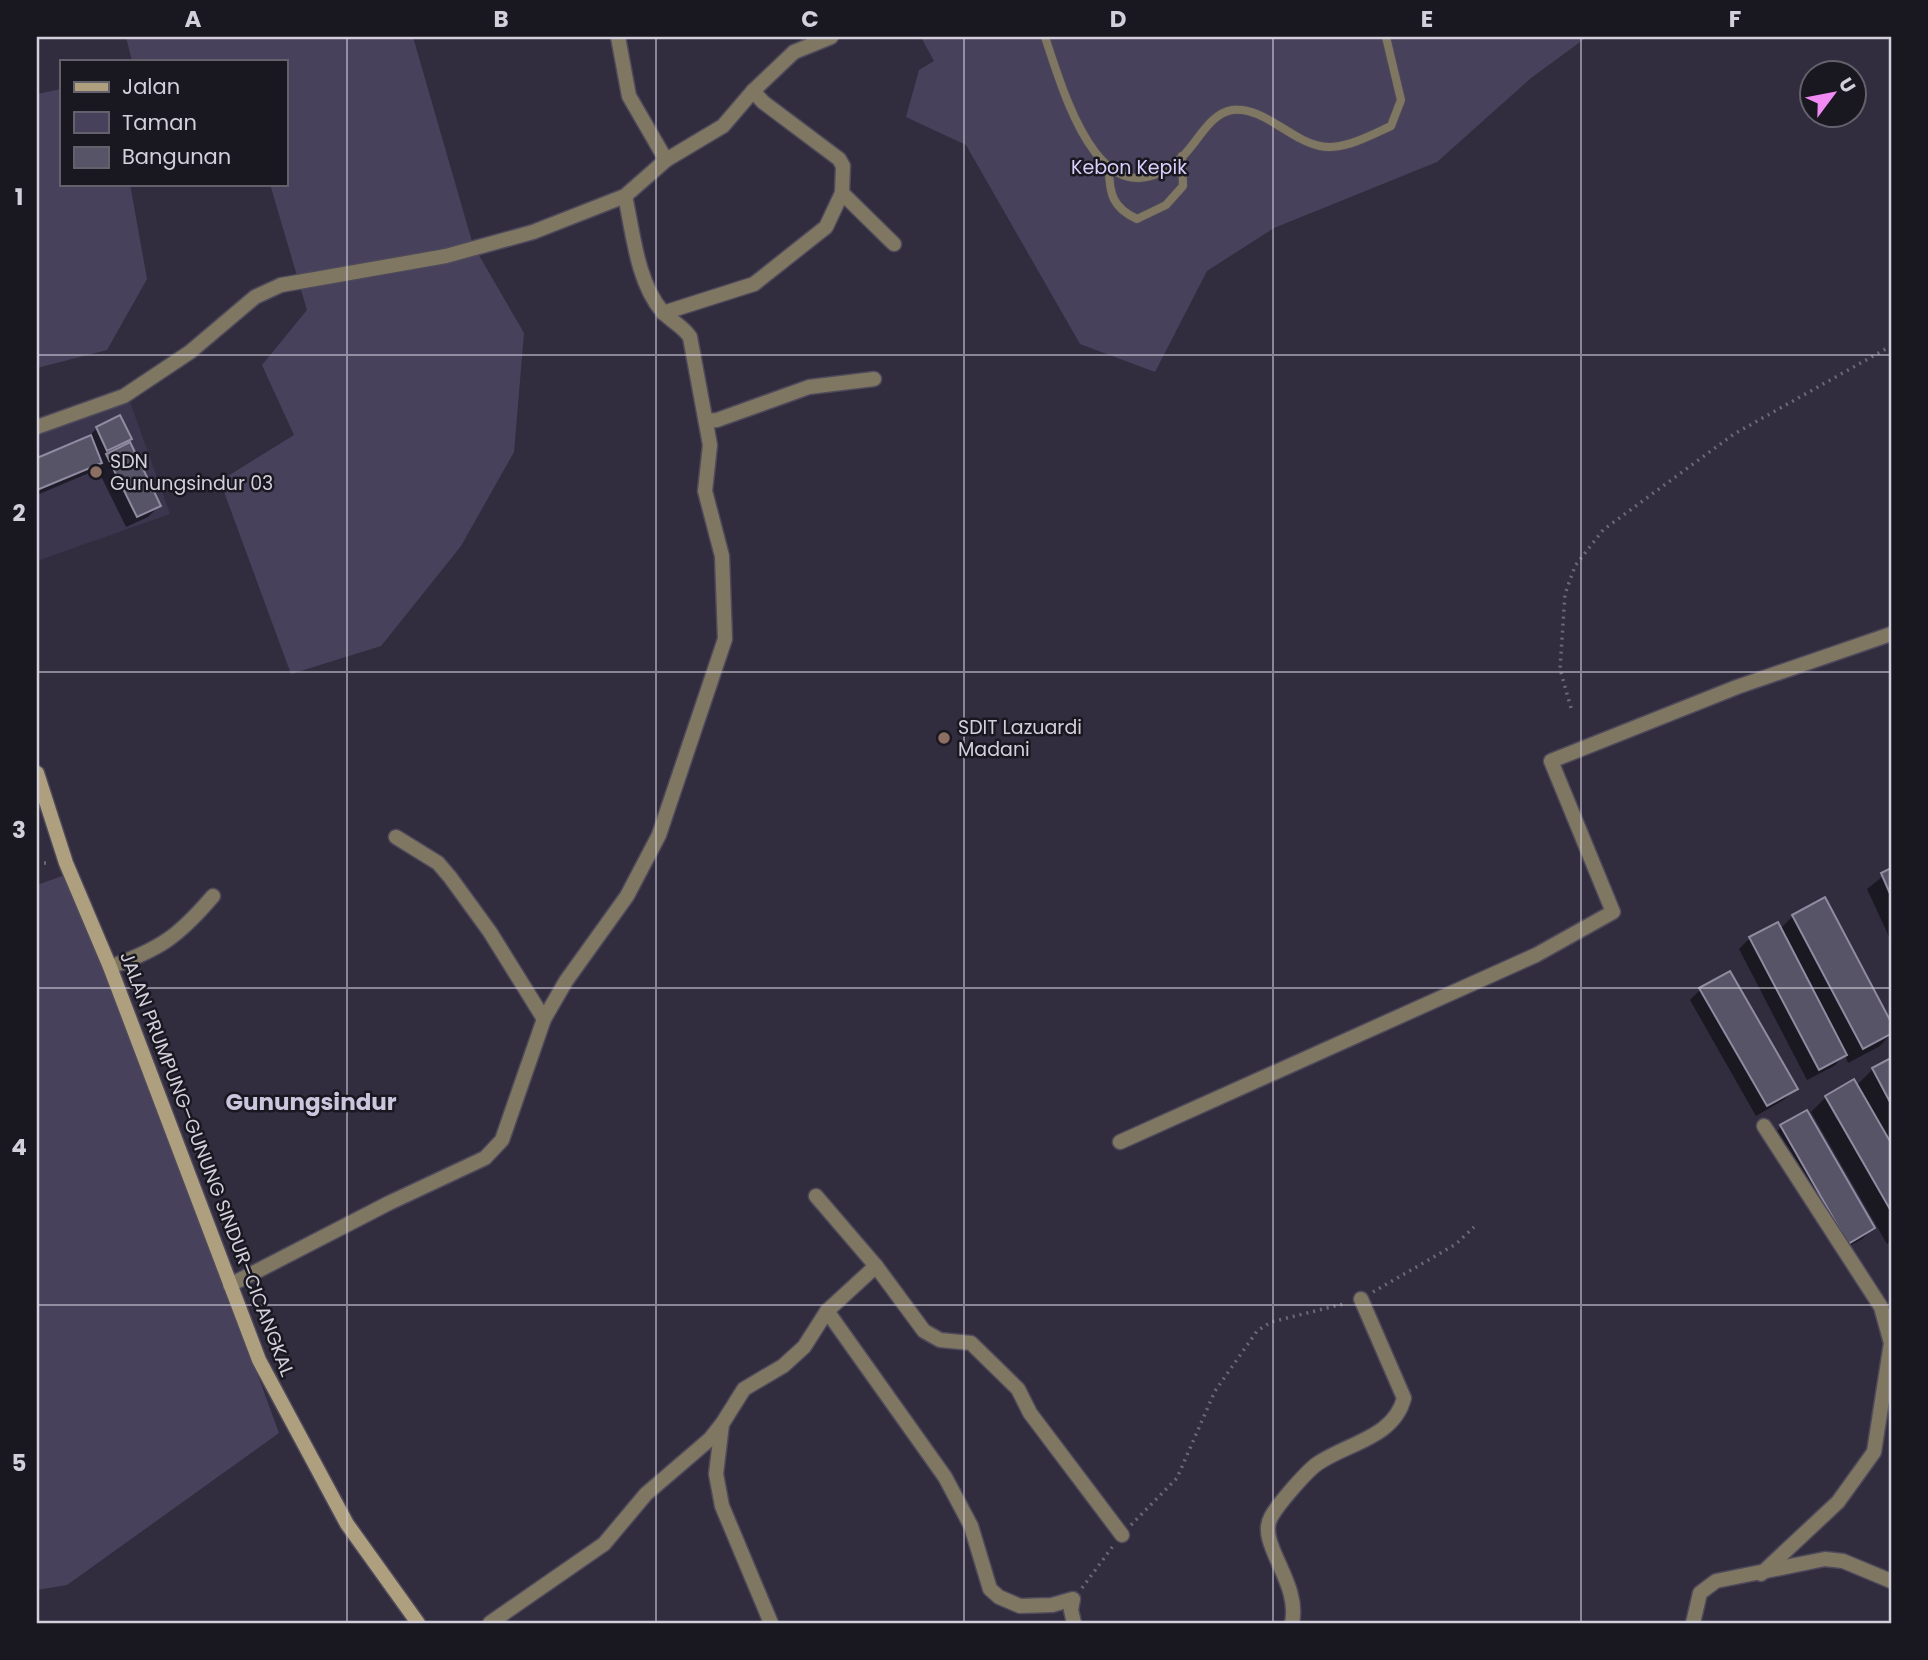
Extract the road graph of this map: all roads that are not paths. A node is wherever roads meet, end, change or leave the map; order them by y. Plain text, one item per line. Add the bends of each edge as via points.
1 (618, 37) edge
2 (790, 37) edge
3 (831, 37) edge
4 (1045, 37) edge
5 (1387, 37) edge
6 (794, 52) junction
7 (753, 91) junction
8 (1182, 156) junction
9 (666, 160) junction
10 (1109, 168) junction
11 (842, 192) junction
12 (625, 196) junction
13 (894, 244) dead end
14 (663, 313) junction
15 (874, 379) dead end
16 (706, 421) junction
17 (37, 428) edge
18 (1891, 634) edge
19 (37, 773) edge
20 (396, 837) dead end
21 (213, 896) dead end
22 (110, 967) junction
23 (544, 1019) junction
24 (1764, 1126) dead end
25 (1120, 1142) dead end
26 (816, 1196) dead end
27 (876, 1266) junction
28 (230, 1285) junction
29 (1362, 1299) road end
30 (827, 1311) junction
31 (722, 1424) junction
32 (1122, 1535) road end
33 (1761, 1574) junction
34 (1891, 1581) edge
35 (418, 1623) edge
36 (490, 1623) edge
37 (772, 1623) edge
38 (1074, 1623) edge
39 (1292, 1623) edge
40 (1693, 1623) edge

1 - 9 street via 629,96
2 - 6 street
3 - 6 street
4 - 10 lane via 1081,132
5 - 8 lane via 1401,100 1391,126 1358,141 1322,147 1255,114 1233,110 1216,117
6 - 7 street
7 - 9 street via 723,125
7 - 11 street via 839,159
8 - 10 lane via 1151,179 1136,179
8 - 10 lane via 1183,186 1166,205 1138,219 1123,213 1109,194
9 - 12 street
11 - 13 street
11 - 14 street via 826,227 754,284
12 - 14 street via 646,286
12 - 17 street via 533,232 446,256 281,285 255,297 190,352 124,396
14 - 16 street via 682,325 690,337
15 - 16 street via 809,387
16 - 23 street via 710,445 705,491 722,556 725,639 659,835 627,896
18 - 25 street via 1737,687 1551,761 1613,912 1536,955
19 - 22 main road, JALAN PRUMPUNG–GUNUNG SINDUR–CICANGKAL via 66,863
20 - 23 street via 438,863 450,877 491,932
21 - 22 street via 184,930 145,954
22 - 28 main road, JALAN PRUMPUNG–GUNUNG SINDUR–CICANGKAL
23 - 28 street via 502,1140 485,1158
24 - 33 street via 1881,1307 1891,1343 1874,1452 1838,1502
26 - 27 street
27 - 30 street
27 - 32 street via 925,1331 940,1340 971,1343 1018,1389 1030,1413
28 - 35 main road, JALAN PRUMPUNG–GUNUNG SINDUR–CICANGKAL via 258,1360 327,1490 374,1565
29 - 39 street via 1404,1398 1401,1410 1383,1430 1316,1465 1270,1517 1266,1534 1292,1591
30 - 31 street via 804,1347 744,1390
30 - 38 street via 945,1477 971,1526 990,1589 1020,1606 1073,1599
31 - 36 street via 646,1494 604,1544
31 - 37 street via 716,1474 722,1506
33 - 34 street via 1825,1559 1843,1561
33 - 40 street via 1716,1581 1700,1593

